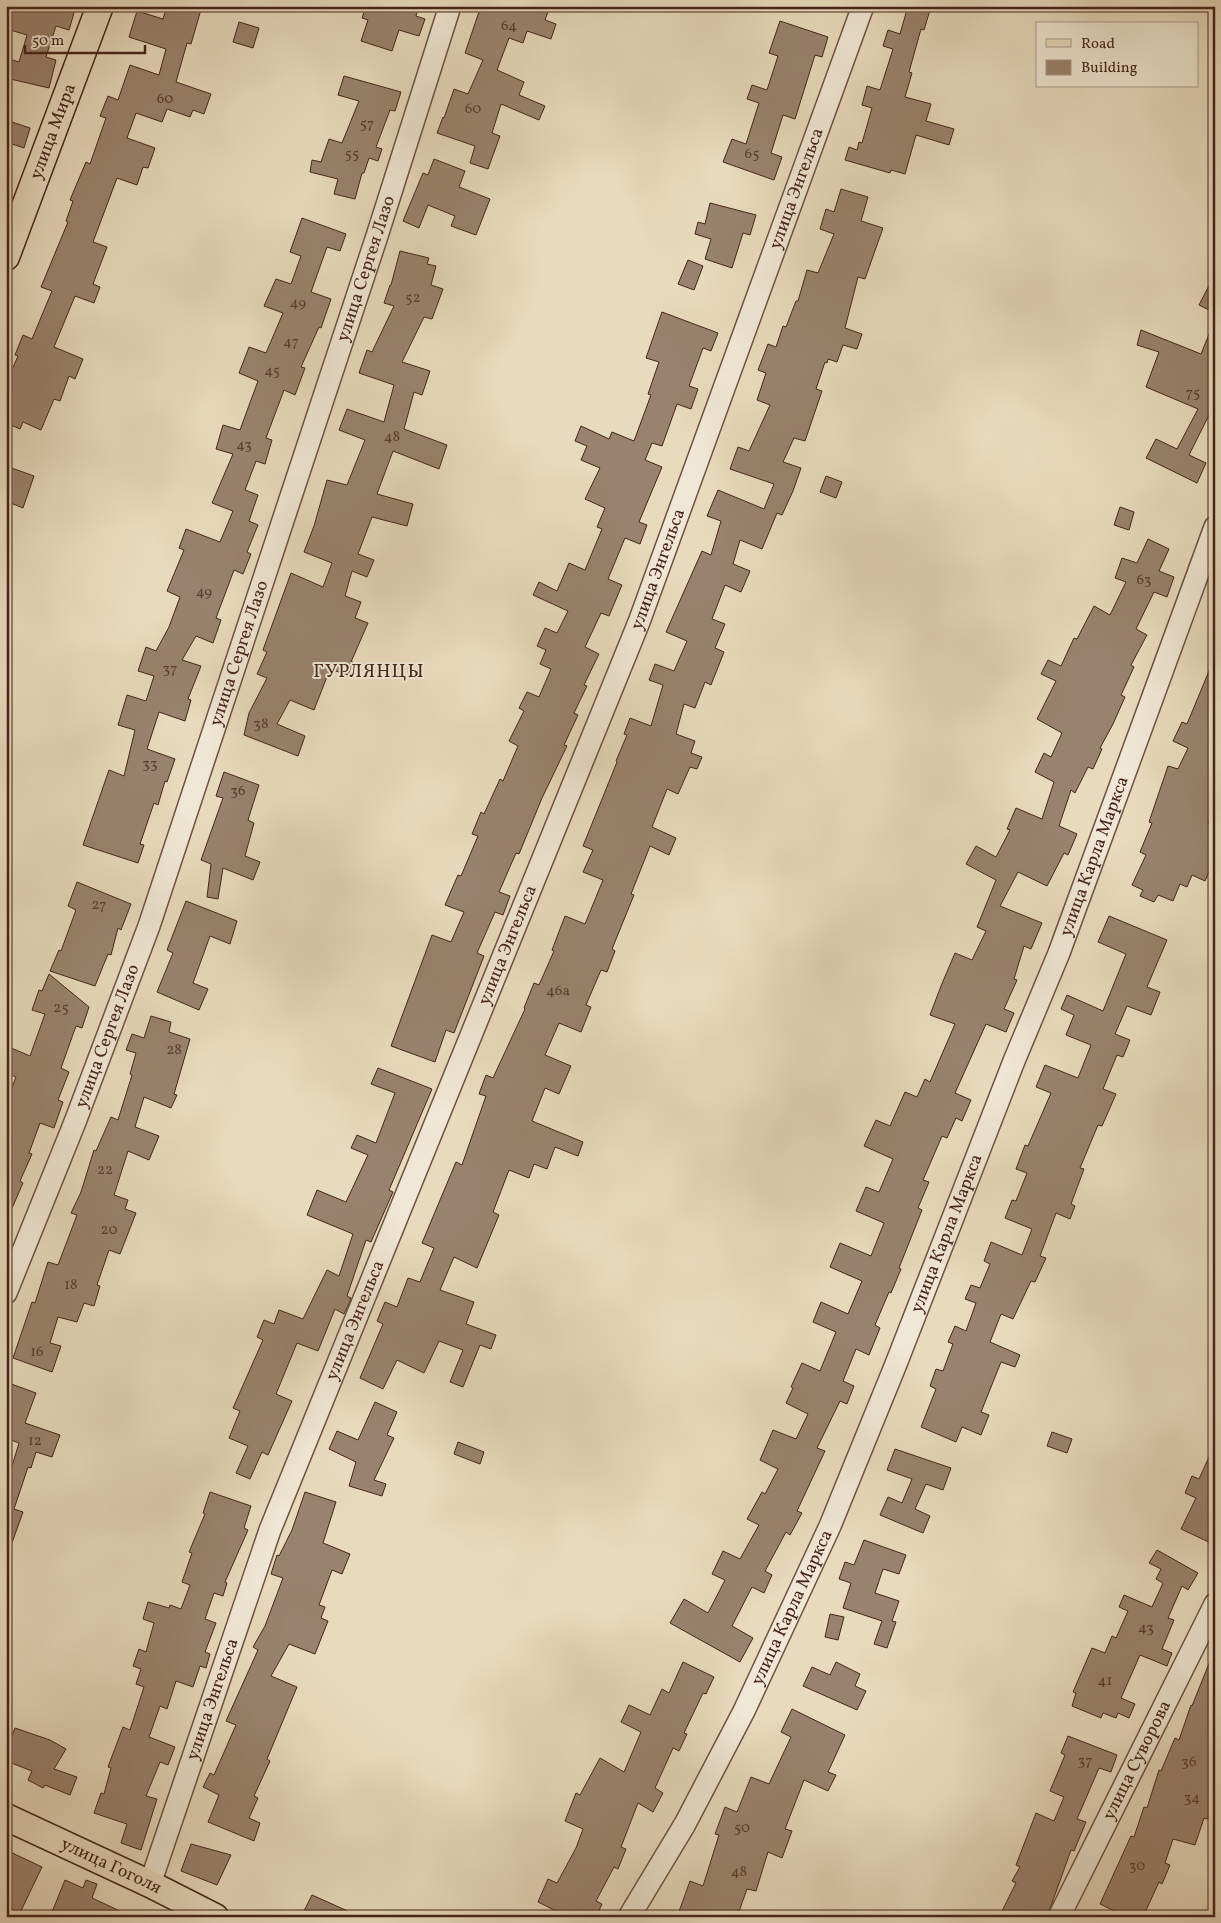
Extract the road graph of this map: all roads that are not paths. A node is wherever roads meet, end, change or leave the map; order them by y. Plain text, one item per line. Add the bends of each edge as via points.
1 (100, 6) edge
2 (450, 6) edge
3 (863, 6) edge
4 (6, 256) edge
5 (1215, 528) edge
6 (6, 1293) edge
7 (1215, 1604) edge
8 (6, 1817) edge
9 (150, 1884) junction
10 (215, 1917) edge
11 (630, 1917) edge
12 (1059, 1917) edge

1 - 4 main road, улица Мира
2 - 6 street, улица Сергея Лазо via 149,926
3 - 9 street, улица Энгельса via 639,622 270,1530
5 - 11 street, улица Карла Маркса via 1059,953 830,1526 744,1711 685,1824
7 - 12 street, улица Суворова
8 - 9 main road, улица Гоголя
9 - 10 main road, улица Гоголя

